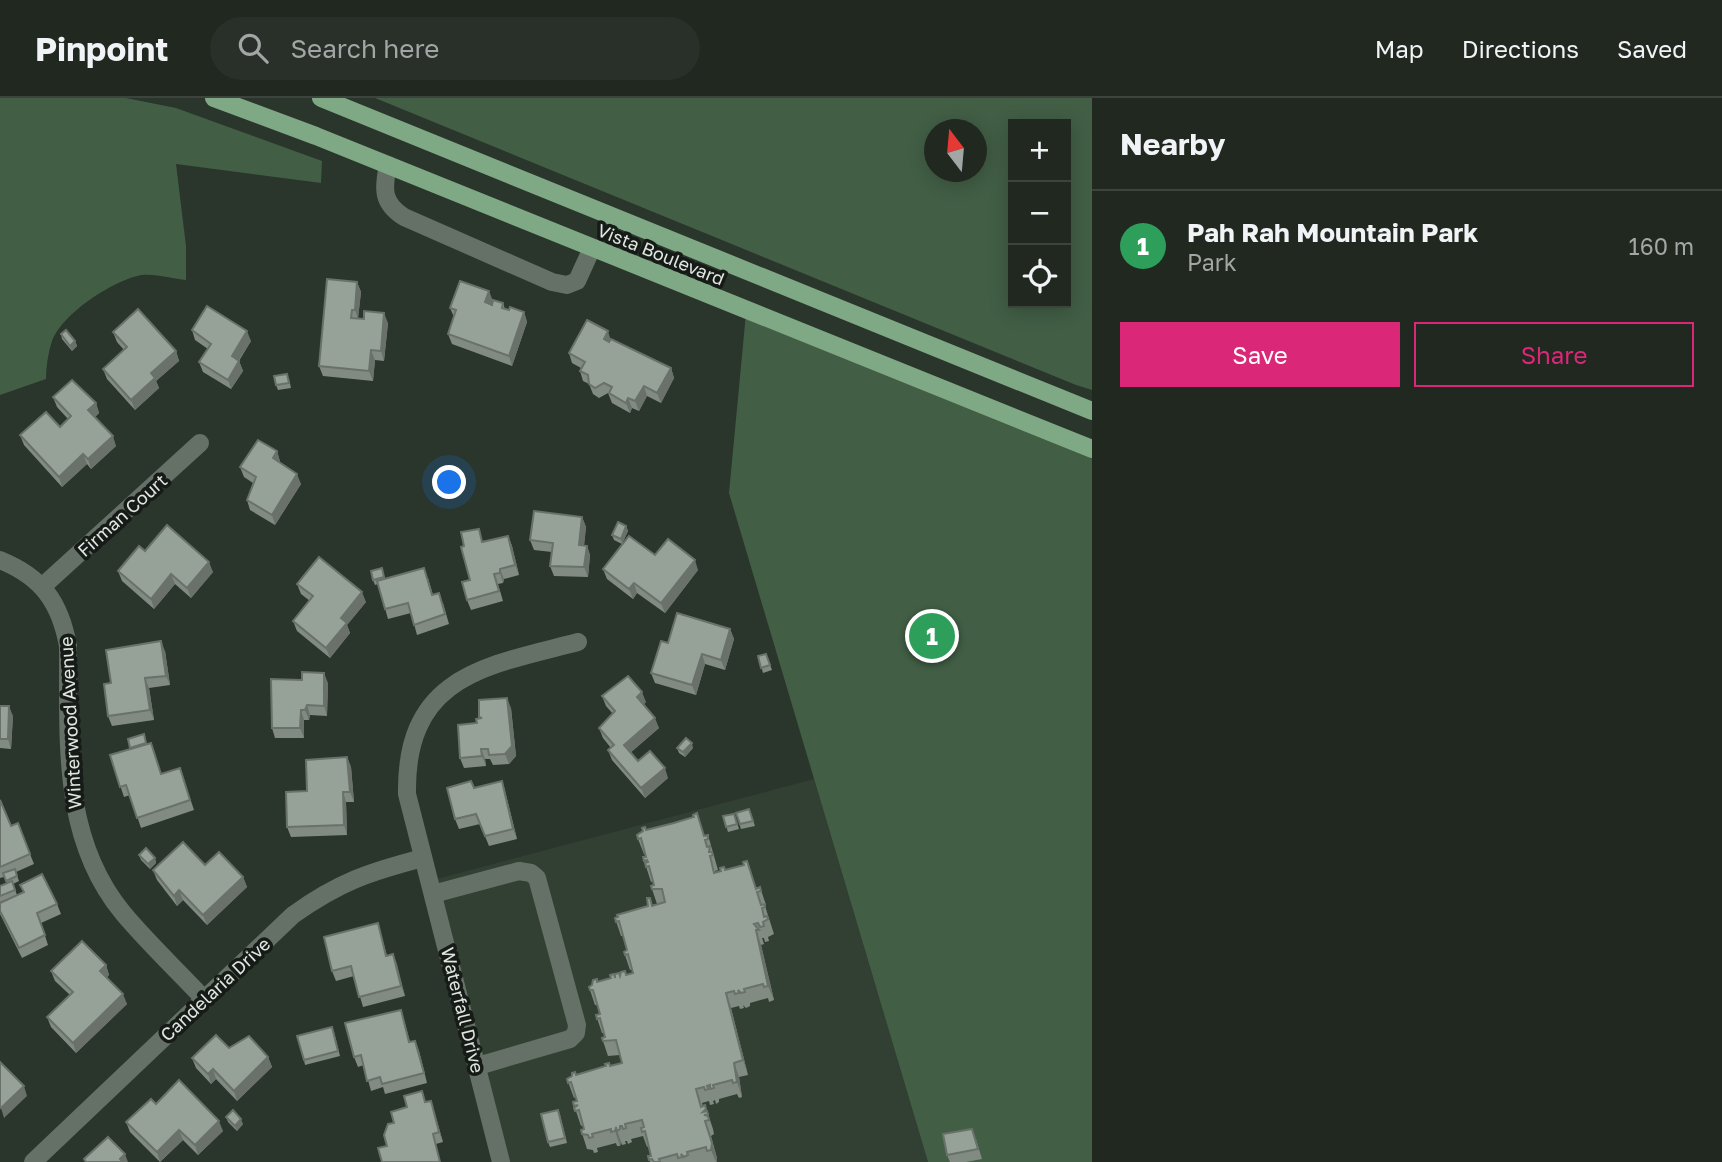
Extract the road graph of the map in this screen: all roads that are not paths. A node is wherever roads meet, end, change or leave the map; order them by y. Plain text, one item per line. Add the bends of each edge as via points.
1 (214, 98) edge
2 (321, 98) edge
3 (388, 165) junction
4 (592, 248) junction
5 (1092, 411) edge
6 (200, 443) dead end
7 (1092, 449) edge
8 (0, 560) edge
9 (43, 586) junction
10 (578, 642) dead end
11 (424, 858) junction
12 (433, 894) junction
13 (204, 999) junction
14 (478, 1066) junction
15 (33, 1162) edge
16 (501, 1162) edge

1 - 3 main road, Vista Boulevard
2 - 5 main road, Vista Boulevard
3 - 4 main road, Vista Boulevard
3 - 4 street via 384,185 392,209 552,282 567,285 577,281
4 - 7 main road, Vista Boulevard
6 - 9 street, Firman Court
8 - 9 street, Winterwood Avenue
9 - 13 street, Winterwood Avenue via 56,605 68,646 70,783 86,851 122,912
10 - 11 street, Waterfall Drive via 475,671 434,702 411,745 407,769 407,794
11 - 12 street, Waterfall Drive
11 - 13 street, Candelaria Drive via 354,878 323,894 293,915
12 - 14 street, Waterfall Drive
12 - 14 street via 519,871 537,878 577,1026 570,1039
13 - 15 street, Candelaria Drive
14 - 16 street, Waterfall Drive

